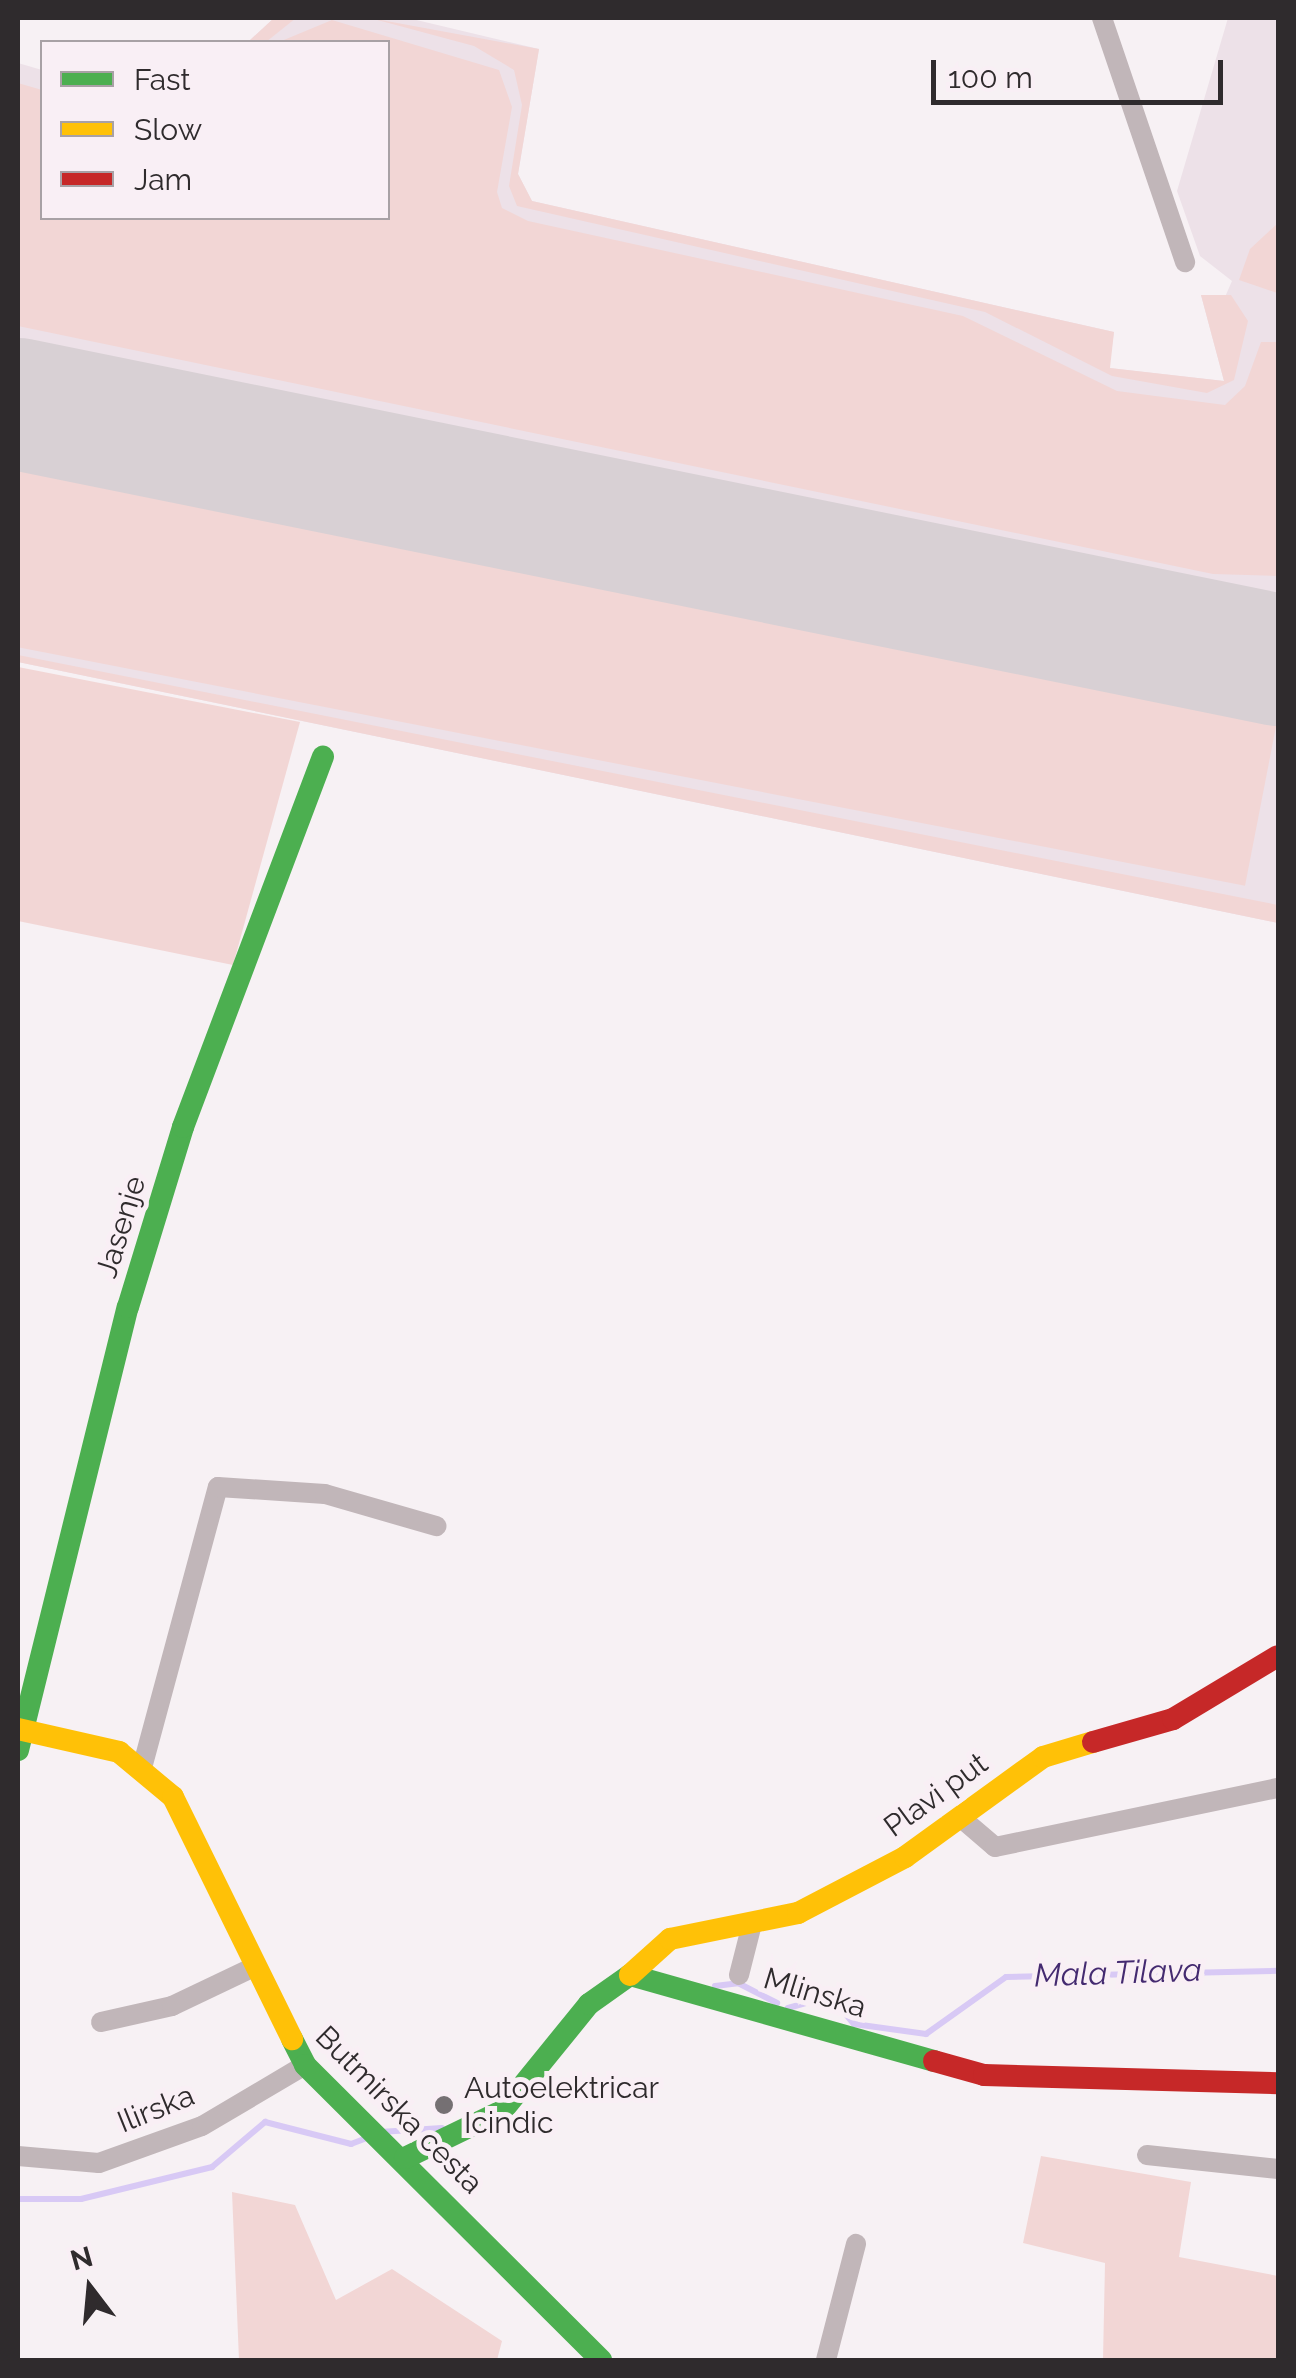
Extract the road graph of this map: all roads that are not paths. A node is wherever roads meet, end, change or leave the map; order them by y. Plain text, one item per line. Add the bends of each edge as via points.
1 (1102, 18) edge
2 (1185, 262) dead end
3 (323, 757) dead end
4 (436, 1526) dead end
5 (1278, 1656) edge
6 (19, 1736) edge
7 (142, 1768) junction
8 (1278, 1788) edge
9 (960, 1817) junction
10 (752, 1924) junction
11 (641, 1963) junction
12 (256, 1966) junction
13 (740, 1975) dead end
14 (101, 2022) dead end
15 (305, 2065) junction
16 (1278, 2083) edge
17 (397, 2150) junction
18 (1147, 2155) dead end
19 (18, 2156) edge
20 (1278, 2169) edge
21 (856, 2244) dead end
22 (601, 2360) edge
23 (826, 2360) edge

1 - 2 street
3 - 6 street, Jasenje via 183,1127
4 - 7 street via 325,1494 218,1487
5 - 9 street, Plavi put via 1173,1718 1043,1757
6 - 7 street, Butmirska cesta via 89,1739
7 - 12 street, Butmirska cesta via 190,1822
8 - 9 street via 994,1847
9 - 10 street, Plavi put via 798,1913
10 - 11 street, Plavi put via 670,1938
10 - 13 street
11 - 16 street, Mlinska via 984,2075
11 - 17 street via 589,2004 502,2111
12 - 14 street via 172,2006
12 - 15 street, Butmirska cesta
15 - 17 street, Butmirska cesta
15 - 19 street, Ilirska via 202,2126 118,2157 74,2166
17 - 22 street, Butmirska cesta
18 - 20 street
21 - 23 street

